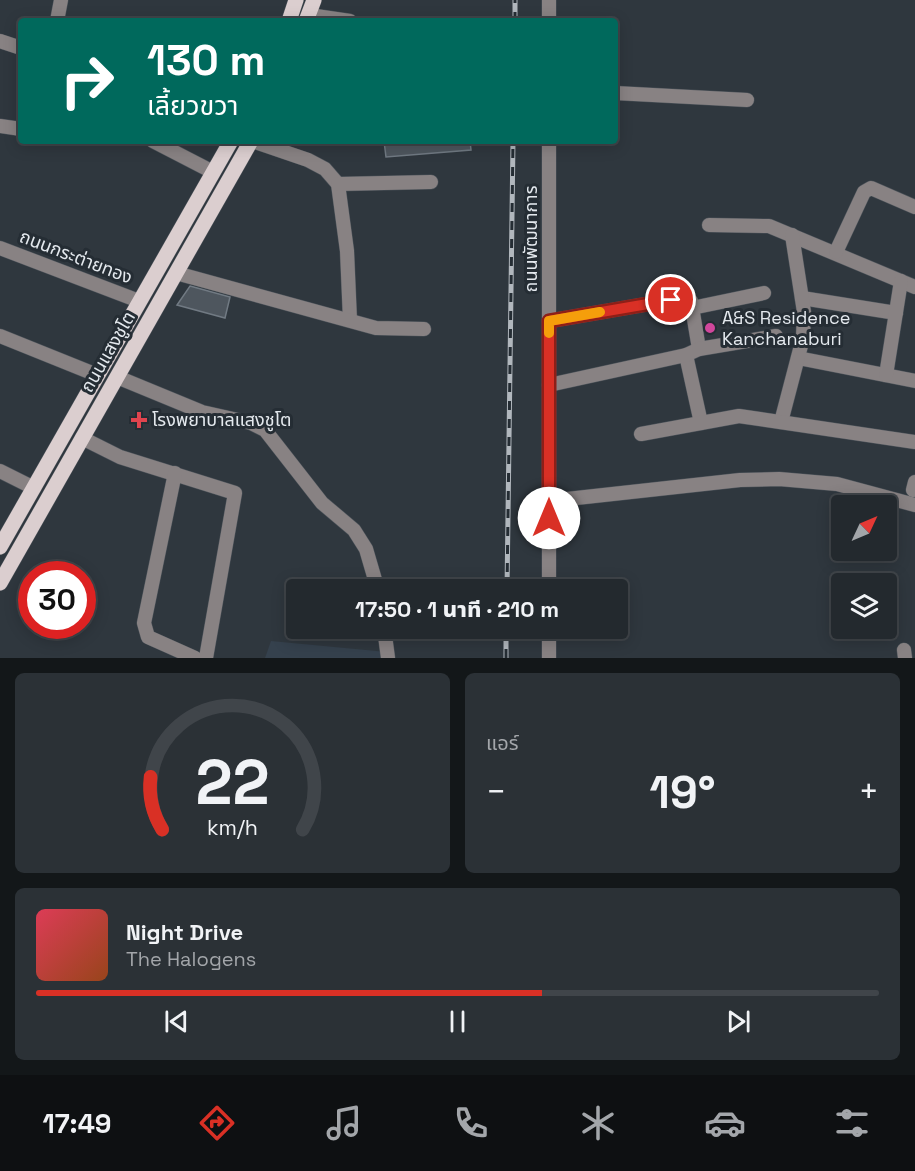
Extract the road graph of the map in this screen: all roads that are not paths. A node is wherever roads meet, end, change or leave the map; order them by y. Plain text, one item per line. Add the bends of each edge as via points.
1 (61, 0) edge
2 (314, 0) edge
3 (549, 0) edge
4 (293, 10) edge
5 (58, 18) edge
6 (308, 18) edge
7 (549, 18) edge
8 (0, 41) edge
9 (18, 47) edge
10 (618, 93) edge
11 (747, 100) dead end
12 (0, 126) edge
13 (18, 129) edge
14 (159, 144) edge
15 (229, 144) edge
16 (250, 144) edge
17 (261, 144) edge
18 (549, 144) edge
19 (213, 172) junction
20 (431, 182) dead end
21 (338, 184) junction
22 (915, 207) edge
23 (709, 225) dead end
24 (792, 235) junction
25 (0, 248) edge
26 (836, 252) junction
27 (176, 273) junction
28 (901, 281) junction
29 (915, 287) edge
30 (764, 293) dead end
31 (801, 298) junction
32 (139, 301) junction
33 (692, 305) junction
34 (896, 313) junction
35 (350, 320) junction
36 (549, 321) junction
37 (424, 329) dead end
38 (0, 336) edge
39 (776, 336) dead end
40 (693, 352) junction
41 (798, 358) junction
42 (97, 375) junction
43 (886, 375) junction
44 (117, 377) junction
45 (915, 381) edge
46 (549, 385) junction
47 (781, 422) junction
48 (701, 423) junction
49 (641, 434) dead end
50 (82, 438) junction
51 (915, 442) edge
52 (0, 471) edge
53 (175, 473) junction
54 (34, 488) junction
55 (549, 501) junction
56 (915, 505) edge
57 (0, 547) edge
58 (375, 579) edge
59 (549, 579) edge
60 (0, 583) edge
61 (385, 639) edge
62 (549, 639) edge
63 (195, 658) edge
64 (206, 658) edge
65 (388, 658) edge
66 (549, 658) edge

1 - 5 street
2 - 6 main road
3 - 7 street
4 - 6 main road
8 - 9 street
10 - 11 street
12 - 13 street
14 - 19 street
15 - 19 main road, ถนนแสงชูโต
16 - 27 main road, ถนนแสงชูโต
17 - 21 street via 308,160 325,169
18 - 36 street, ถนนพัฒนาการ
19 - 32 main road, ถนนแสงชูโต
20 - 21 street
21 - 35 street via 347,250
22 - 26 street via 871,188 864,192
23 - 24 street via 769,226
24 - 26 street
24 - 31 street
25 - 32 street, ถนนกระต่ายทอง
26 - 28 street
27 - 35 street
27 - 44 main road, ถนนแสงชูโต
28 - 29 street
28 - 34 street
30 - 33 street
31 - 34 street
31 - 41 street via 803,338
32 - 42 main road, ถนนแสงชูโต
33 - 36 street via 671,300
33 - 40 street
34 - 43 street
35 - 37 street via 384,329
36 - 46 street, ถนนพัฒนาการ
38 - 42 street
39 - 40 street
40 - 46 street
40 - 48 street
41 - 43 street
41 - 47 street
42 - 54 main road, ถนนแสงชูโต
43 - 45 street
44 - 50 main road, ถนนแสงชูโต
44 - 58 street via 202,412 265,430 322,503 354,530 366,549
46 - 55 street, ถนนพัฒนาการ
47 - 48 street via 739,416
47 - 51 street
48 - 49 street
50 - 53 street via 120,458
50 - 60 main road, ถนนแสงชูโต
52 - 54 street
53 - 63 street via 144,623 148,636
53 - 64 street via 236,493
54 - 57 main road, ถนนแสงชูโต
55 - 56 street via 779,479 837,484
55 - 59 street, ถนนพัฒนาการ
61 - 65 street
62 - 66 street

